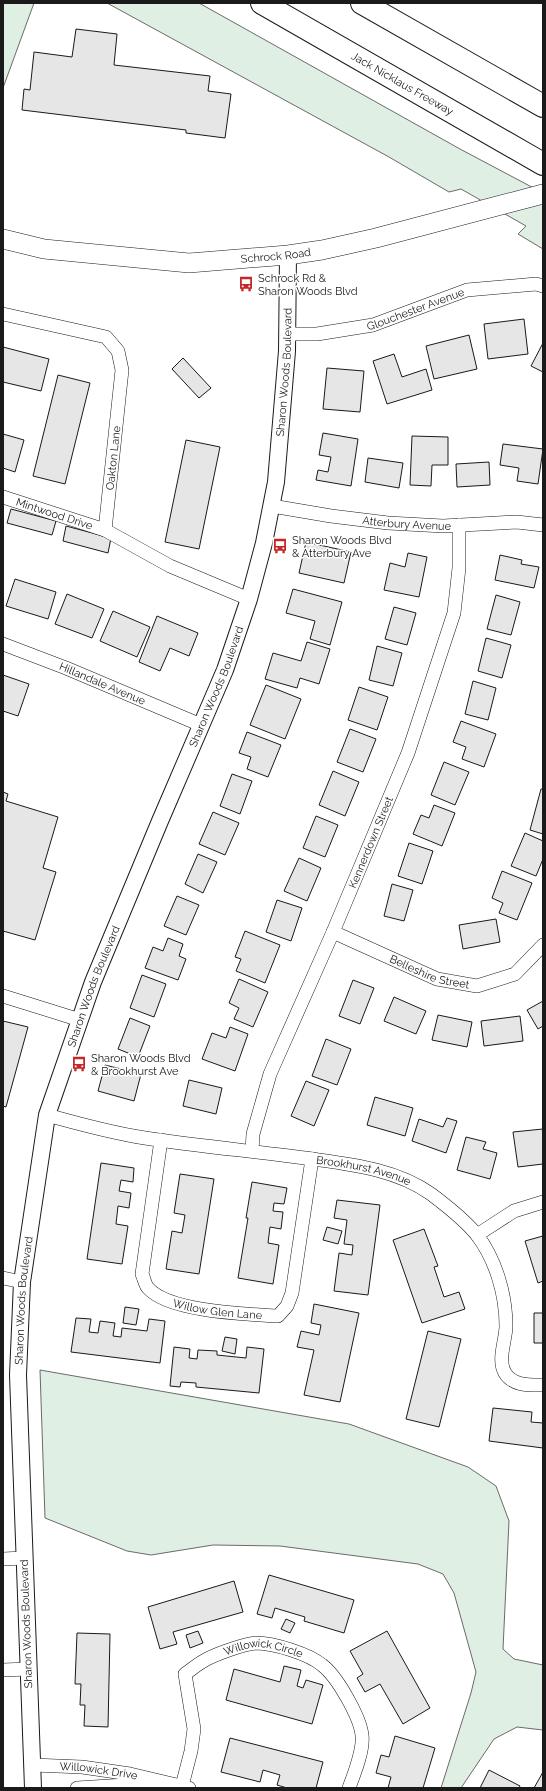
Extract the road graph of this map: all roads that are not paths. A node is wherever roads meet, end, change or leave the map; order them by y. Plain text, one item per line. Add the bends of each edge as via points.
1 (262, 3) edge
2 (362, 3) edge
3 (543, 106) edge
4 (543, 164) edge
5 (543, 194) edge
6 (3, 239) edge
7 (288, 256) junction
8 (543, 286) edge
9 (3, 314) edge
10 (287, 334) junction
11 (3, 497) edge
12 (272, 506) junction
13 (459, 525) junction
14 (543, 525) edge
15 (105, 530) junction
16 (249, 599) junction
17 (3, 644) edge
18 (201, 725) junction
19 (333, 932) junction
20 (543, 945) edge
21 (3, 996) edge
22 (80, 1020) junction
23 (47, 1115) junction
24 (161, 1140) junction
25 (252, 1151) junction
26 (312, 1159) junction
27 (543, 1202) edge
28 (477, 1235) junction
29 (3, 1278) edge
30 (22, 1282) junction
31 (543, 1385) edge
32 (24, 1558) junction
33 (3, 1559) edge
34 (28, 1669) junction
35 (3, 1670) edge
36 (33, 1765) junction
37 (165, 1782) junction
38 (185, 1787) edge
39 (33, 1788) edge
40 (76, 1788) edge
41 (349, 1788) edge

1 - 4 highway, Jack Nicklaus Freeway
2 - 3 highway
5 - 7 main road, Schrock Road via 376,238
6 - 7 main road, Schrock Road via 44,249 190,263
7 - 10 street, Sharon Woods Boulevard
8 - 10 street, Glouchester Avenue via 536,284 467,290 373,325 316,334
9 - 15 street, Oakton Lane via 106,337 118,351 122,370
10 - 12 street, Sharon Woods Boulevard
11 - 15 street, Mintwood Drive
12 - 13 street, Atterbury Avenue via 388,523
12 - 16 street, Sharon Woods Boulevard
13 - 14 street, Atterbury Avenue via 517,522
13 - 19 street, Kennerdown Street via 459,568 454,614 408,753
15 - 16 street via 170,566
16 - 18 street, Sharon Woods Boulevard via 225,670
17 - 18 street, Hillandale Avenue
18 - 22 street, Sharon Woods Boulevard via 93,982
19 - 20 street, Belleshire Street via 438,979 477,986 515,974
19 - 25 street, Kennerdown Street via 270,1074 253,1134
21 - 22 street
22 - 23 street, Sharon Woods Boulevard
23 - 24 street, Brookhurst Avenue
23 - 30 street, Sharon Woods Boulevard
24 - 25 street, Brookhurst Avenue
24 - 26 street, Willow Glen Lane via 142,1274 148,1287 158,1296 189,1307 278,1316 287,1306 292,1293
25 - 26 street, Brookhurst Avenue
26 - 28 street, Brookhurst Avenue via 352,1165 400,1178 424,1189 453,1211
27 - 28 street via 514,1211
28 - 31 street, Brookhurst Avenue via 495,1266 505,1307 506,1327 502,1360 504,1373 513,1382
29 - 30 street
30 - 32 street, Sharon Woods Boulevard via 18,1400
32 - 33 street
32 - 34 street, Sharon Woods Boulevard
34 - 35 street
34 - 36 street, Sharon Woods Boulevard
36 - 37 street, Willowick Drive via 82,1767
36 - 39 street, Sharon Woods Boulevard
37 - 38 street, Willowick Drive
37 - 40 street, Willowick Drive
38 - 41 street, Willowick Circle via 194,1729 185,1674 207,1659 256,1643 308,1657 323,1665 334,1678 357,1716 363,1736

